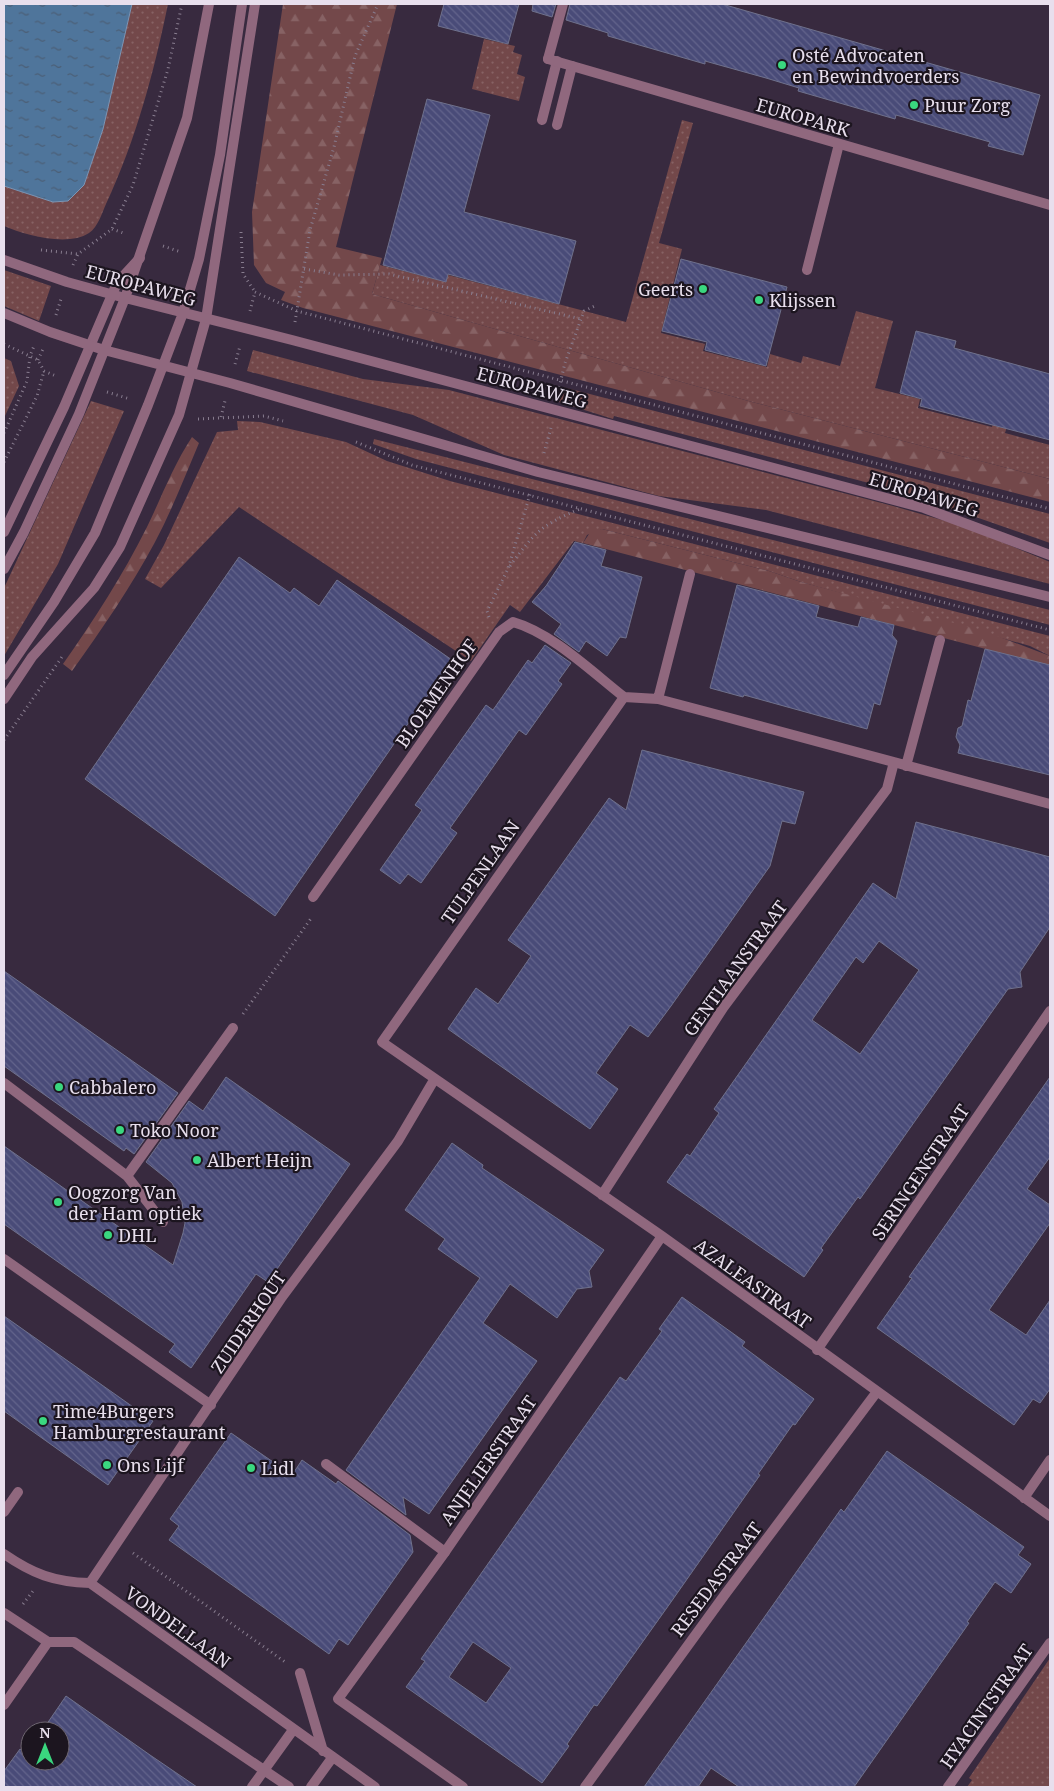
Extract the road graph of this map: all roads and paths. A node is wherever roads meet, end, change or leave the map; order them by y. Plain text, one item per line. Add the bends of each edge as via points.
1 (182, 4) edge
2 (209, 4) edge
3 (242, 4) edge
4 (255, 4) edge
5 (378, 4) edge
6 (563, 4) edge
7 (552, 60) junction
8 (572, 66) junction
9 (542, 120) dead end
10 (557, 125) dead end
11 (839, 144) junction
12 (1050, 205) edge
13 (112, 229) junction
14 (146, 240) junction
15 (140, 258) junction
16 (199, 259) junction
17 (4, 260) edge
18 (216, 264) junction
19 (304, 269) junction
20 (807, 270) dead end
21 (243, 274) dead end
22 (67, 282) junction
23 (111, 294) junction
24 (125, 298) junction
25 (597, 305) dead end
26 (297, 311) junction
27 (4, 313) edge
28 (183, 313) junction
29 (206, 319) junction
30 (581, 319) junction
31 (41, 329) junction
32 (244, 329) junction
33 (292, 340) junction
34 (90, 346) junction
35 (104, 350) junction
36 (162, 367) junction
37 (44, 372) dead end
38 (191, 374) junction
39 (560, 381) junction
40 (230, 383) junction
41 (221, 417) junction
42 (203, 418) dead end
43 (291, 423) dead end
44 (552, 425) dead end
45 (4, 433) edge
46 (348, 439) dead end
47 (4, 462) edge
48 (538, 472) junction
49 (530, 495) junction
50 (582, 508) junction
51 (1050, 509) edge
52 (4, 532) edge
53 (1050, 555) edge
54 (4, 569) edge
55 (508, 569) junction
56 (690, 574) dead end
57 (1050, 597) edge
58 (1050, 630) edge
59 (499, 632) junction
60 (940, 640) dead end
61 (4, 675) edge
62 (624, 697) junction
63 (4, 699) edge
64 (658, 700) junction
65 (894, 762) junction
66 (906, 766) junction
67 (1050, 804) edge
68 (313, 897) dead end
69 (317, 910) dead end
70 (1050, 1011) edge
71 (233, 1028) joint
72 (434, 1080) junction
73 (4, 1082) edge
74 (127, 1176) junction
75 (602, 1195) junction
76 (164, 1222) dead end
77 (662, 1236) junction
78 (4, 1259) edge
79 (817, 1350) junction
80 (876, 1393) junction
81 (211, 1405) junction
82 (1050, 1460) edge
83 (326, 1464) dead end
84 (18, 1492) dead end
85 (1024, 1498) junction
86 (4, 1512) edge
87 (1050, 1516) edge
88 (117, 1542) junction
89 (444, 1552) junction
90 (4, 1554) edge
91 (43, 1576) junction
92 (90, 1583) junction
93 (4, 1613) edge
94 (13, 1619) junction
95 (48, 1642) junction
96 (1050, 1644) edge
97 (300, 1672) joint
98 (4, 1705) edge
99 (293, 1730) junction
100 (323, 1751) junction
101 (332, 1758) junction
102 (264, 1770) junction
103 (252, 1787) edge
104 (289, 1787) edge
105 (311, 1787) edge
106 (375, 1787) edge
107 (463, 1787) edge
108 (585, 1787) edge
109 (948, 1787) edge

1 - 13 path via 168,69 136,176
2 - 14 street via 186,118
3 - 16 street via 220,155
4 - 18 street
5 - 19 path via 355,56 310,230
6 - 7 street
7 - 8 street, EUROPARK
7 - 9 street
8 - 10 street
8 - 11 street, EUROPARK
11 - 12 street, EUROPARK
11 - 20 street
13 - 14 path
13 - 22 path via 78,254
14 - 15 street
14 - 16 path
15 - 23 street via 126,270
15 - 24 street
16 - 28 street
17 - 22 street, EUROPAWEG
18 - 21 path
18 - 29 street
19 - 26 path
19 - 30 path via 339,274 389,274
22 - 23 street, EUROPAWEG
23 - 24 street, EUROPAWEG
23 - 34 street
24 - 28 street, EUROPAWEG
24 - 35 street
25 - 30 path via 584,311
26 - 32 path, EUROPAWEG via 256,292
26 - 33 path
26 - 39 path, EUROPAWEG
27 - 31 street
28 - 29 street, EUROPAWEG
28 - 36 street
29 - 32 street, EUROPAWEG
29 - 38 street
30 - 39 path
31 - 34 street
31 - 45 path via 30,356 27,380
32 - 33 street, EUROPAWEG
32 - 40 path
33 - 53 street, EUROPAWEG via 924,508
34 - 35 street
34 - 52 street
35 - 36 street
35 - 54 street via 79,414
36 - 38 street
36 - 61 street via 94,533 54,602
37 - 47 path via 37,396
38 - 40 street
38 - 63 street via 179,415 120,547 94,588 32,657
39 - 51 path, EUROPAWEG
40 - 41 path
40 - 48 street
41 - 42 path
41 - 43 path via 264,416
44 - 48 path
46 - 49 path via 412,465
48 - 49 path
48 - 57 street
49 - 50 path
49 - 55 path
50 - 55 path via 538,529
50 - 58 path
55 - 59 path via 487,611
56 - 64 street
59 - 62 street, BLOEMENHOF via 514,622 527,626
59 - 68 street, BLOEMENHOF
60 - 66 street
62 - 64 street
62 - 72 street, TULPENLAAN via 382,1042
64 - 65 street
65 - 66 street
65 - 75 street, GENTIAANSTRAAT via 886,789 723,1008
66 - 67 street
69 - 71 path
70 - 79 street, SERINGENSTRAAT
71 - 74 street
72 - 75 street, AZALEASTRAAT
72 - 81 street, ZUIDERHOUT via 398,1141 282,1296
73 - 74 street
74 - 76 street
75 - 77 street, AZALEASTRAAT
77 - 79 street, AZALEASTRAAT
77 - 89 street, ANJELIERSTRAAT
78 - 81 street
79 - 80 street, AZALEASTRAAT
80 - 85 street, AZALEASTRAAT
80 - 108 street, RESEDASTRAAT
81 - 88 street, ZUIDERHOUT
82 - 85 street
83 - 89 street
84 - 86 street
85 - 87 street, AZALEASTRAAT
88 - 92 street, ZUIDERHOUT
88 - 97 path, VONDELLAAN
89 - 107 street, ANJELIERSTRAAT via 338,1699
90 - 91 street via 26,1570
91 - 92 street via 72,1583
91 - 94 path
92 - 99 street, VONDELLAAN
93 - 94 street
94 - 95 street
95 - 98 street
95 - 102 street via 74,1642
96 - 109 street, HYACINTSTRAAT
97 - 100 street
99 - 100 street, VONDELLAAN
99 - 102 street
100 - 101 street, VONDELLAAN
101 - 105 street
101 - 106 street, VONDELLAAN
102 - 103 street
102 - 104 street

